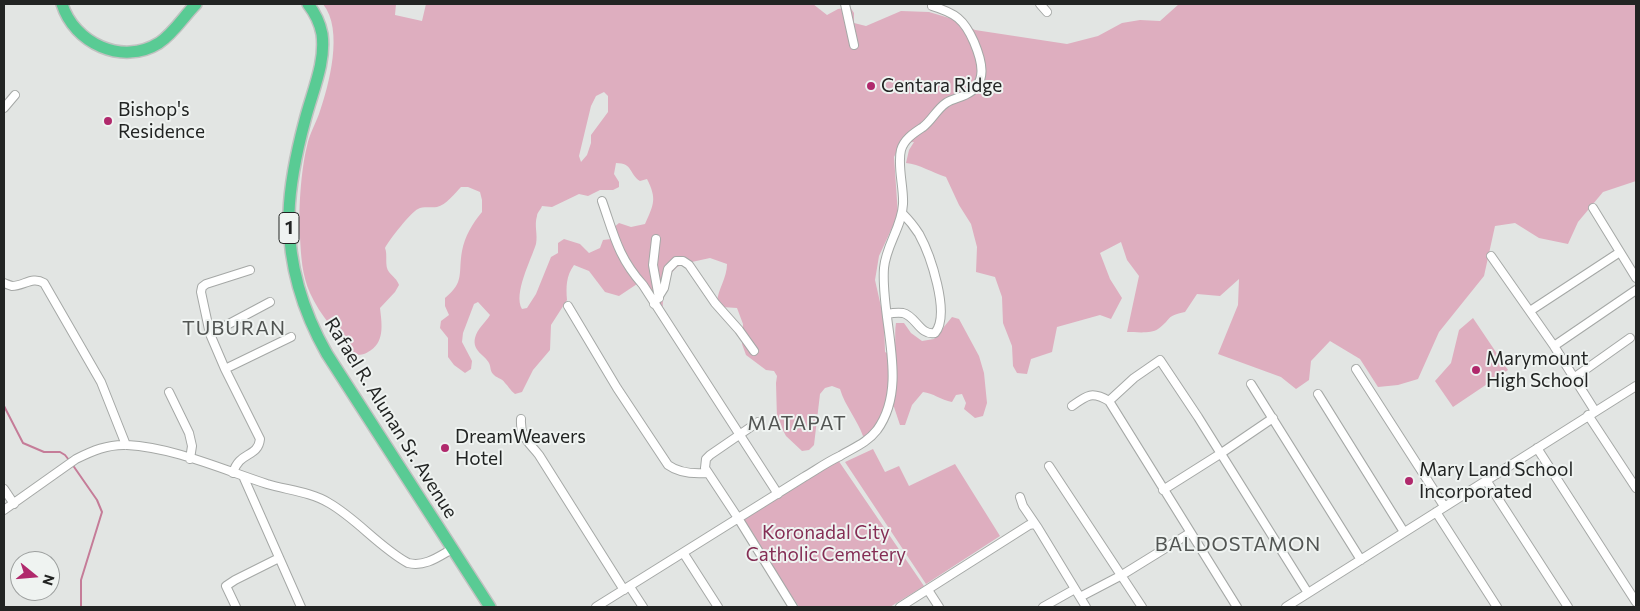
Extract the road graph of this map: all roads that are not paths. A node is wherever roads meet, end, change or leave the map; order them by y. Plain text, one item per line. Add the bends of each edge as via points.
1 (62, 4) edge
2 (196, 4) edge
3 (308, 4) edge
4 (845, 4) edge
5 (1040, 4) edge
6 (932, 6) dead end
7 (1047, 12) dead end
8 (854, 45) dead end
9 (15, 95) dead end
10 (4, 108) edge
11 (602, 200) dead end
12 (1593, 208) dead end
13 (902, 212) junction
14 (656, 239) dead end
15 (1620, 252) junction
16 (1491, 256) dead end
17 (250, 270) dead end
18 (1636, 278) edge
19 (4, 283) edge
20 (1636, 290) edge
21 (657, 300) junction
22 (270, 302) dead end
23 (568, 306) dead end
24 (1530, 311) junction
25 (887, 314) junction
26 (210, 334) junction
27 (291, 337) dead end
28 (1630, 338) dead end
29 (1554, 346) junction
30 (754, 351) dead end
31 (225, 369) junction
32 (1356, 369) dead end
33 (1575, 377) junction
34 (1251, 384) dead end
35 (1636, 386) edge
36 (169, 392) dead end
37 (1318, 394) dead end
38 (1109, 401) junction
39 (1072, 406) dead end
40 (1592, 413) junction
41 (1273, 418) junction
42 (521, 419) dead end
43 (758, 422) dead end
44 (740, 435) junction
45 (126, 445) junction
46 (1538, 448) junction
47 (1220, 454) junction
48 (190, 459) junction
49 (1049, 466) dead end
50 (233, 473) junction
51 (707, 473) junction
52 (243, 476) junction
53 (1486, 480) junction
54 (1636, 488) edge
55 (4, 489) edge
56 (1163, 490) junction
57 (778, 494) junction
58 (1020, 497) dead end
59 (14, 504) junction
60 (1444, 506) junction
61 (4, 510) edge
62 (1436, 512) junction
63 (738, 518) junction
64 (1034, 524) junction
65 (1404, 532) junction
66 (1190, 533) junction
67 (452, 549) junction
68 (684, 554) junction
69 (279, 558) junction
70 (1361, 560) junction
71 (1122, 575) junction
72 (627, 588) junction
73 (1075, 589) junction
74 (928, 590) junction
75 (1308, 592) junction
76 (1080, 597) junction
77 (1636, 602) edge
78 (236, 607) edge
79 (301, 607) edge
80 (490, 607) edge
81 (596, 607) edge
82 (643, 607) edge
83 (718, 607) edge
84 (793, 607) edge
85 (900, 607) edge
86 (939, 607) edge
87 (1043, 607) edge
88 (1086, 607) edge
89 (1142, 607) edge
90 (1238, 607) edge
91 (1286, 607) edge
92 (1497, 607) edge
93 (1568, 607) edge

1 - 2 highway via 70,23 83,36 102,48 120,51 138,50 159,43
3 - 67 highway, Rafael R. Alunan Sr. Avenue / 1 via 319,22 322,50 291,185 289,234 296,281 327,354
4 - 8 street
5 - 7 street
6 - 13 street via 953,14 968,29 982,65 982,75 974,90 947,102 905,140 900,156
9 - 10 street
11 - 21 street via 622,258 631,273
12 - 15 street
13 - 25 street via 884,266
13 - 25 street via 912,223 928,255 942,304 942,317 939,329 930,334 924,332 910,316 896,312
14 - 21 street via 653,264
15 - 18 street
15 - 24 street
16 - 24 street
17 - 26 street via 202,287
19 - 45 street via 12,286 32,280 44,283 101,382
20 - 29 street
21 - 30 street via 670,266 676,261 686,263
21 - 44 street
22 - 26 street
23 - 51 street via 668,465 686,472
24 - 29 street
25 - 57 street via 891,397 878,428 865,442
26 - 31 street
27 - 31 street
28 - 33 street
29 - 33 street
31 - 50 street via 260,439 257,448 236,463
32 - 60 street
33 - 40 street
34 - 41 street
35 - 40 street
36 - 48 street via 189,433
37 - 65 street
38 - 39 street via 1090,395
38 - 47 street via 1160,360
38 - 56 street
40 - 46 street
40 - 54 street
41 - 47 street
41 - 70 street
42 - 72 street via 524,437
43 - 44 street
44 - 51 street via 706,459
44 - 57 street
45 - 48 street
45 - 59 street via 101,448 76,459
46 - 53 street
46 - 77 street
47 - 56 street
47 - 75 street
48 - 50 street
49 - 71 street
50 - 52 street
51 - 63 street
52 - 67 street via 329,502 408,563 420,565
52 - 69 street
53 - 60 street
53 - 93 street
55 - 59 street
56 - 66 street
57 - 63 street
58 - 64 street
59 - 61 street
60 - 62 street
62 - 65 street
62 - 92 street
63 - 68 street
63 - 84 street
64 - 73 street
64 - 74 street
65 - 70 street
66 - 71 street
66 - 90 street
67 - 80 highway, Rafael R. Alunan Sr. Avenue / 1
68 - 72 street
68 - 83 street
69 - 78 street via 226,586
69 - 79 street
70 - 75 street
71 - 76 street
71 - 89 street
72 - 81 street
72 - 82 street
73 - 76 street
73 - 87 street
74 - 85 street
74 - 86 street
75 - 91 street
76 - 88 street

